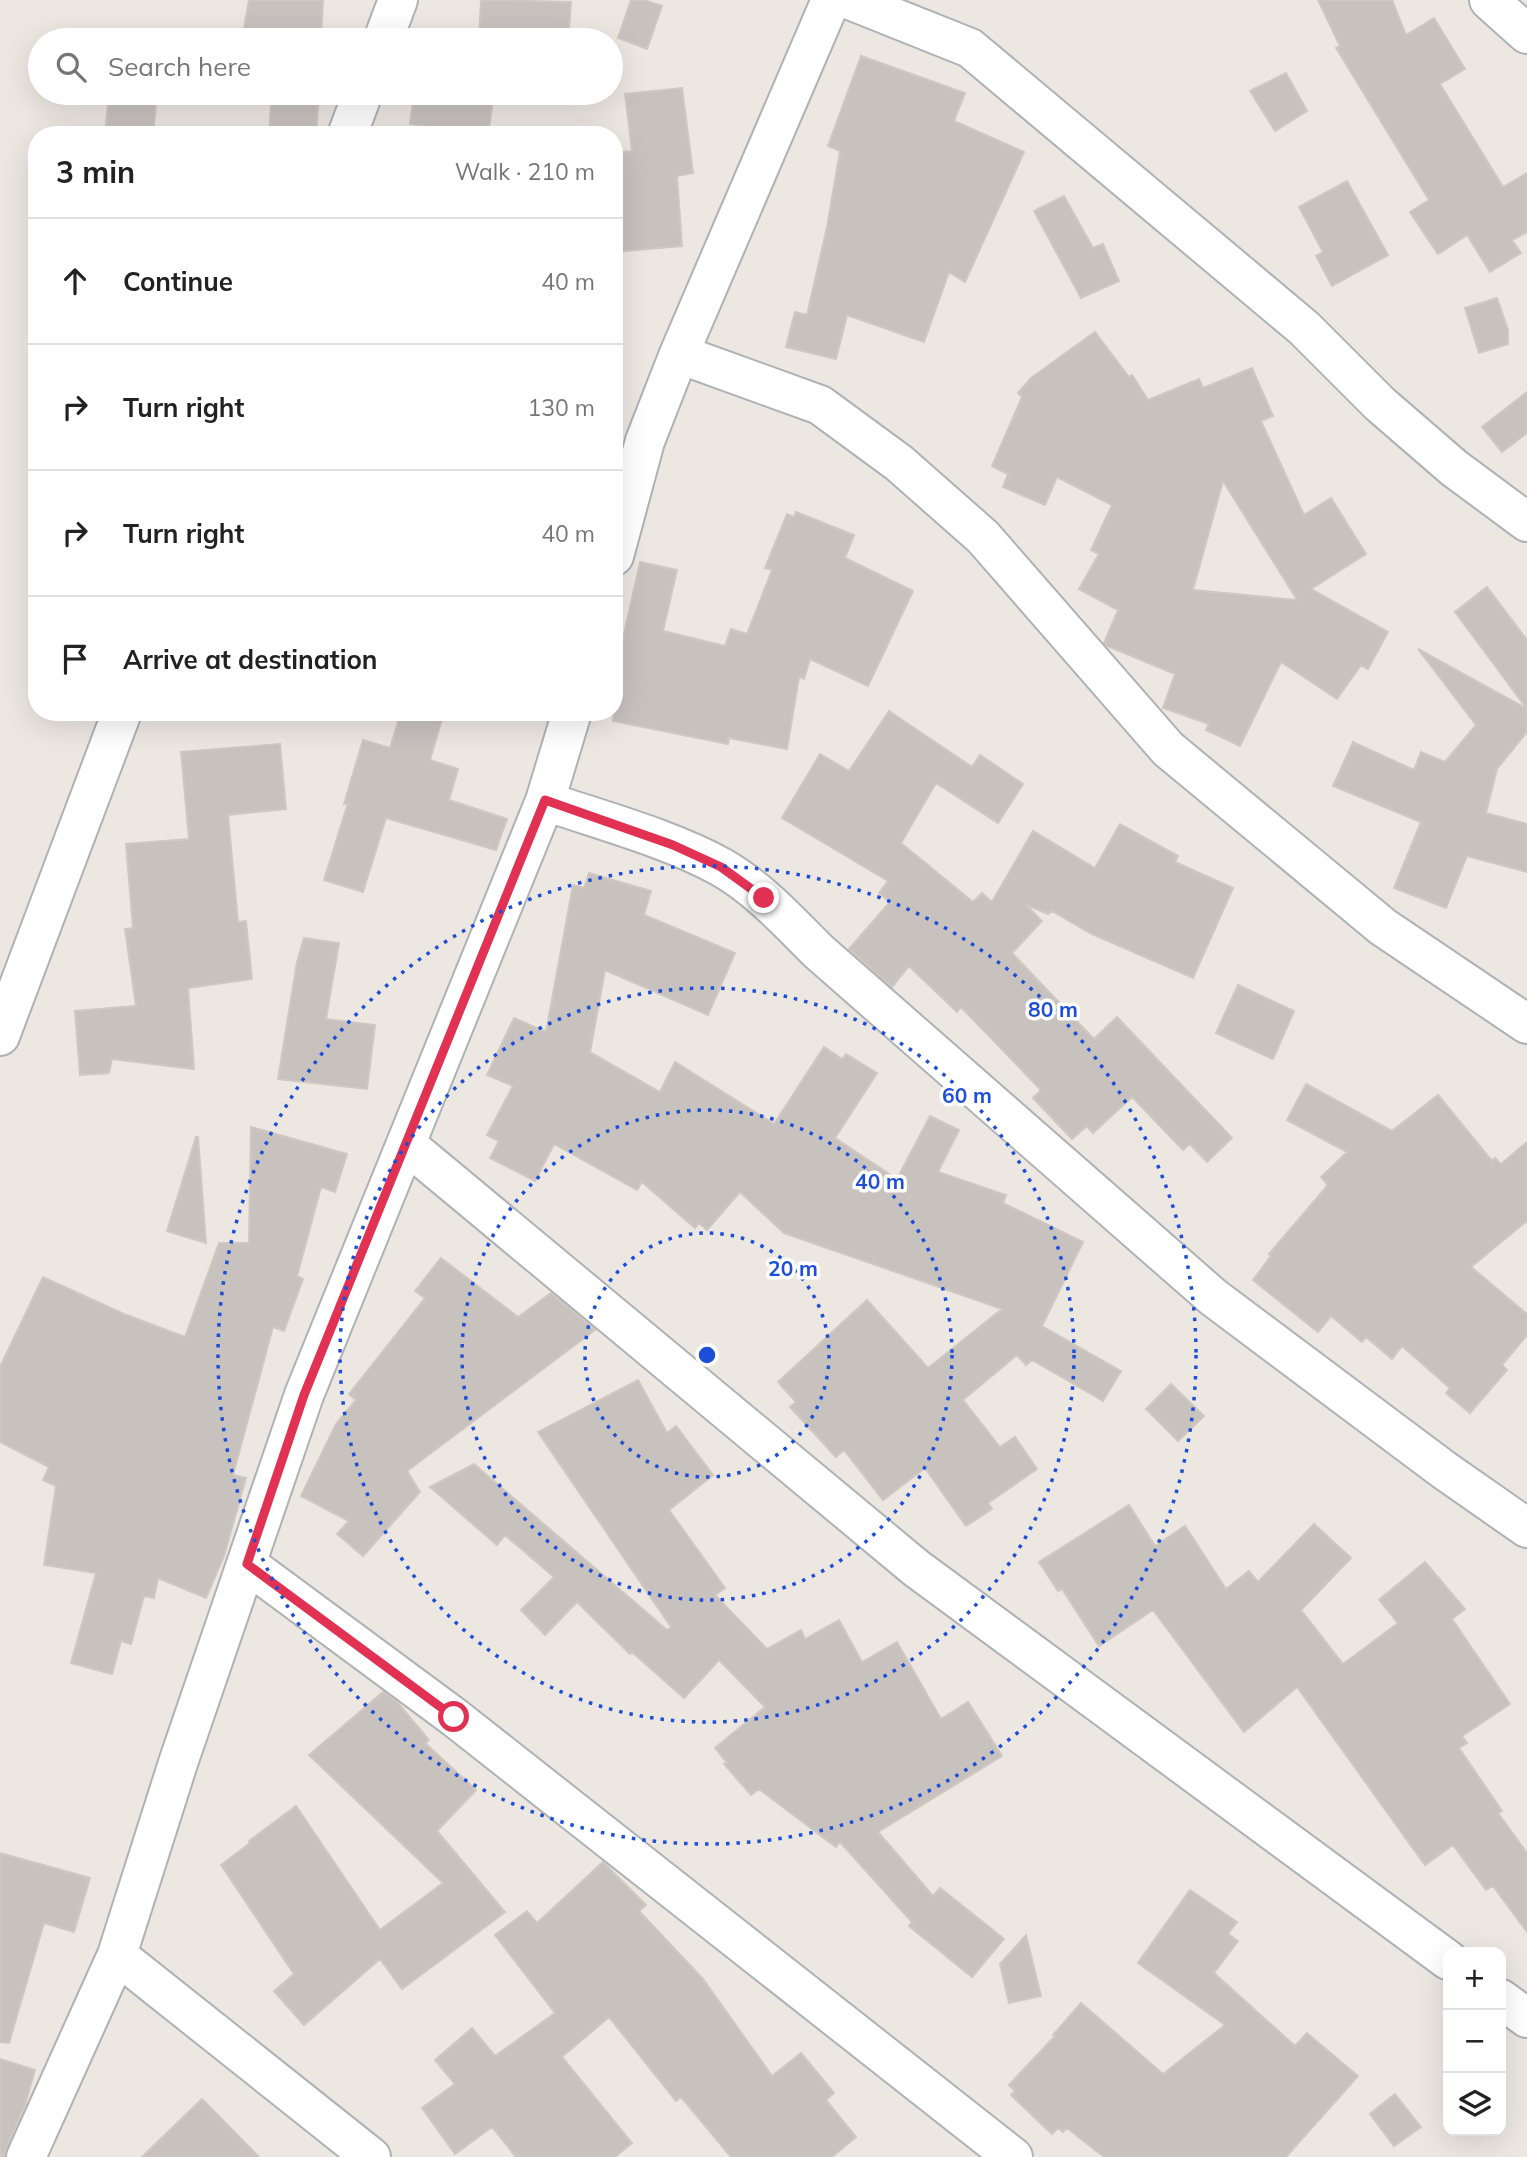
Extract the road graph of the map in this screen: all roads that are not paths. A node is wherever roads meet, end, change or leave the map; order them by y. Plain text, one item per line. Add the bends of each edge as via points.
1 (398, 0) edge
2 (831, 0) edge
3 (850, 0) edge
4 (1489, 0) edge
5 (388, 28) edge
6 (1527, 34) edge
7 (358, 105) edge
8 (350, 126) edge
9 (679, 354) junction
10 (1527, 522) edge
11 (623, 523) edge
12 (119, 721) edge
13 (569, 721) edge
14 (545, 800) junction
15 (1527, 1024) edge
16 (0, 1036) edge
17 (407, 1145) junction
18 (1527, 1528) edge
19 (247, 1564) junction
20 (117, 1955) junction
21 (1443, 1956) edge
22 (1506, 2003) edge
23 (1527, 2018) edge
24 (26, 2157) edge
25 (371, 2157) edge
26 (1013, 2157) edge

1 - 5 street
2 - 9 street
3 - 10 street via 970,48 1304,328 1380,404 1454,468
4 - 6 street
7 - 8 street
9 - 11 street via 645,441
9 - 15 street via 820,405 899,463 983,537 1168,749 1383,927
12 - 16 street
13 - 14 street
14 - 17 street
14 - 18 street via 697,856 764,898 818,951 1213,1297
17 - 19 street via 304,1395
17 - 21 street via 916,1568
19 - 20 street
19 - 26 street via 454,1717
20 - 24 street
20 - 25 street
22 - 23 street

